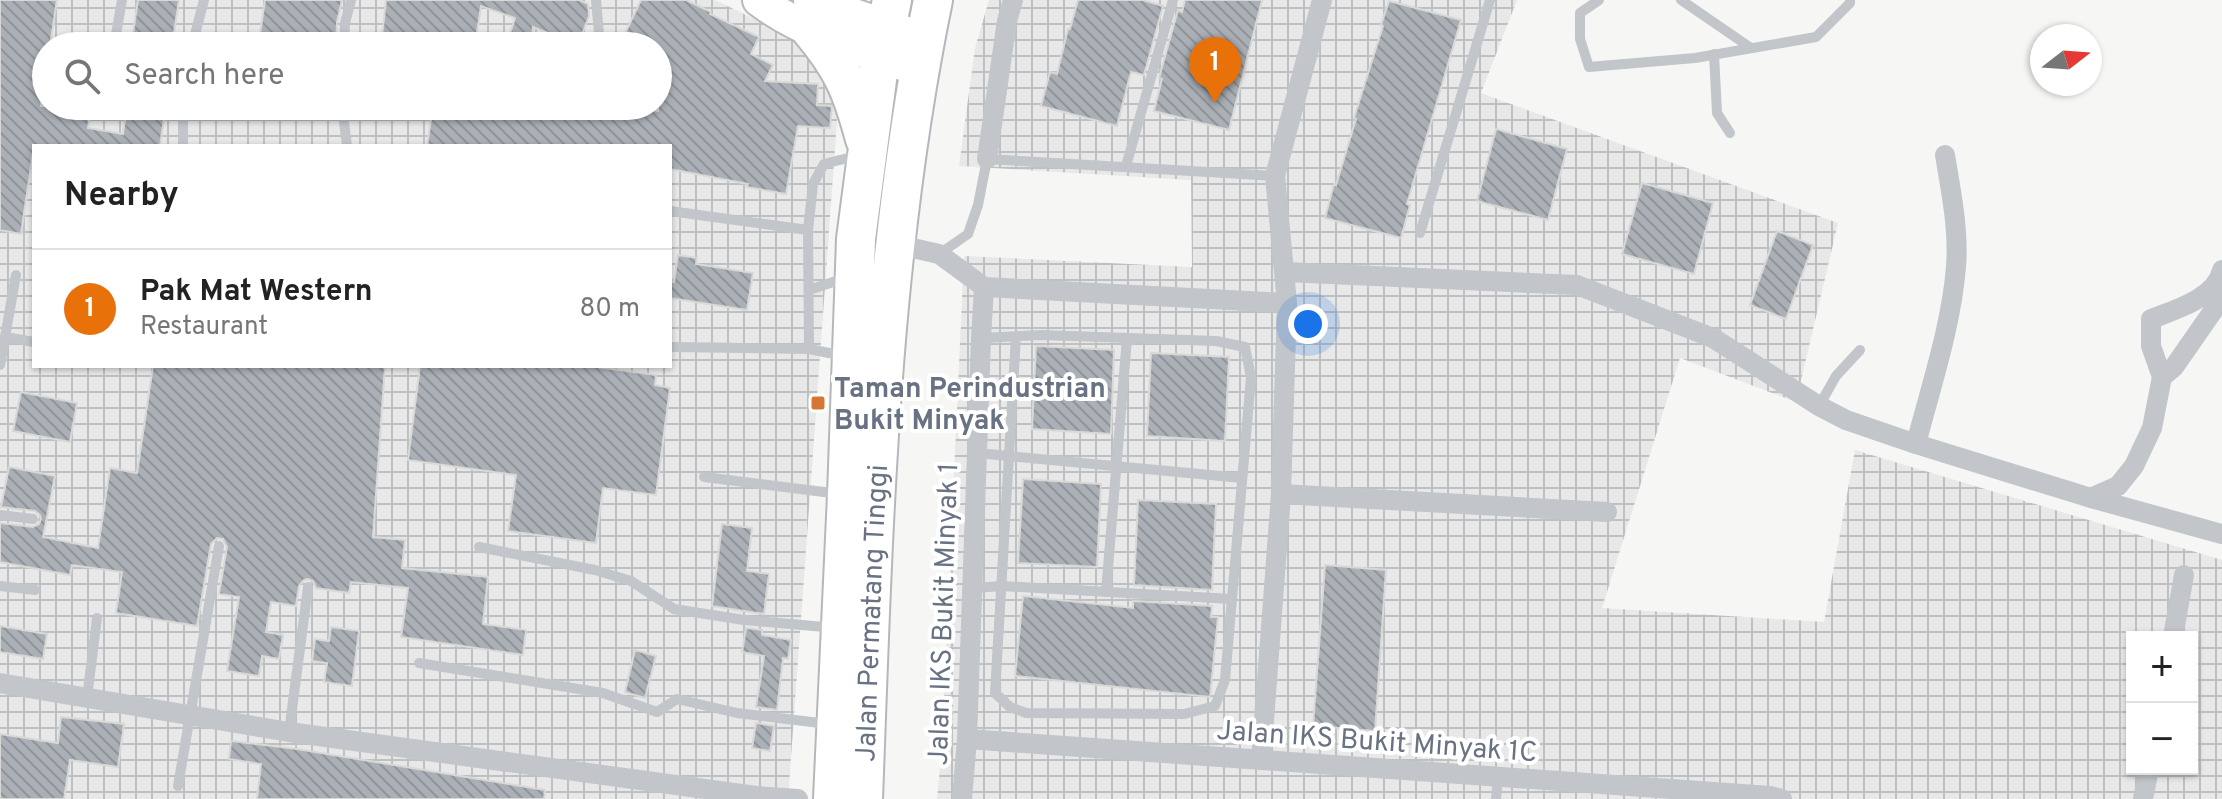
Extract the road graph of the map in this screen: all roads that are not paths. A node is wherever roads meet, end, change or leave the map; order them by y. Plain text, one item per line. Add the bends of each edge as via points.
1 (122, 0) edge
2 (204, 0) edge
3 (351, 0) edge
4 (596, 0) edge
5 (759, 0) edge
6 (933, 0) edge
7 (1013, 0) edge
8 (1173, 0) edge
9 (1322, 0) edge
10 (1490, 0) edge
11 (1599, 0) edge
12 (1681, 0) edge
13 (1850, 0) edge
14 (810, 15) edge
15 (886, 28) edge
16 (116, 32) edge
17 (196, 32) edge
18 (345, 32) edge
19 (599, 32) edge
20 (1751, 48) junction
21 (923, 54) junction
22 (1714, 54) junction
23 (183, 120) edge
24 (344, 120) edge
25 (1730, 133) dead end
26 (183, 144) edge
27 (347, 144) edge
28 (868, 153) junction
29 (1945, 155) dead end
30 (987, 159) junction
31 (1126, 166) junction
32 (1275, 176) junction
33 (672, 211) edge
34 (808, 230) junction
35 (1420, 233) dead end
36 (895, 244) junction
37 (939, 254) junction
38 (1285, 272) junction
39 (855, 274) junction
40 (16, 275) dead end
41 (2221, 276) edge
42 (984, 287) junction
43 (809, 290) junction
44 (1287, 303) junction
45 (1016, 336) junction
46 (5, 337) junction
47 (981, 338) junction
48 (1127, 338) junction
49 (32, 342) edge
50 (672, 347) edge
51 (809, 349) junction
52 (1860, 350) dead end
53 (850, 357) junction
54 (0, 365) edge
55 (2162, 377) junction
56 (1819, 406) junction
57 (1916, 444) junction
58 (977, 453) junction
59 (1009, 455) junction
60 (1116, 466) junction
61 (704, 477) dead end
62 (1242, 478) junction
63 (1281, 494) junction
64 (860, 496) junction
65 (2091, 498) junction
66 (1607, 512) dead end
67 (0, 515) edge
68 (33, 519) dead end
69 (2222, 534) edge
70 (219, 546) dead end
71 (479, 547) dead end
72 (2184, 575) dead end
73 (0, 586) edge
74 (1002, 586) junction
75 (308, 587) dead end
76 (973, 588) junction
77 (35, 590) dead end
78 (1106, 592) junction
79 (1232, 599) junction
80 (97, 618) dead end
81 (854, 630) junction
82 (2174, 631) edge
83 (419, 663) dead end
84 (0, 683) edge
85 (87, 698) junction
86 (191, 715) junction
87 (851, 725) junction
88 (289, 732) junction
89 (967, 739) junction
90 (1261, 760) junction
91 (2148, 775) edge
92 (1498, 776) junction
93 (178, 786) dead end
94 (756, 797) edge
95 (798, 799) edge
96 (833, 799) edge
97 (863, 799) edge
98 (962, 799) edge
99 (1496, 799) edge
100 (1782, 799) edge
101 (2143, 799) edge

1 - 16 lane
2 - 17 lane
3 - 18 lane
4 - 19 lane
5 - 14 main road via 775,12
6 - 21 highway, Jalan Permatang Tinggi
7 - 30 street
8 - 31 lane
9 - 32 street
10 - 35 lane
11 - 22 lane via 1580,13 1580,39 1589,67
12 - 20 lane
13 - 20 lane via 1816,37
14 - 15 main road
14 - 28 highway via 846,80
15 - 21 main road
15 - 28 highway, Jalan Permatang Tinggi
20 - 22 lane
21 - 36 highway, Jalan Permatang Tinggi
22 - 25 lane via 1717,113
23 - 26 lane
24 - 27 lane
28 - 34 lane via 824,164 813,184
28 - 39 highway, Jalan Permatang Tinggi
29 - 57 street via 1956,225 1956,266 1950,312
30 - 31 lane
30 - 37 lane via 968,234
31 - 32 lane
32 - 38 street
33 - 34 lane
34 - 43 lane
36 - 37 street
36 - 64 highway, Jalan Permatang Tinggi
37 - 42 street
38 - 44 street
38 - 56 street via 1577,285 1713,338
39 - 43 lane
39 - 53 highway, Jalan Permatang Tinggi
40 - 46 lane
41 - 55 street via 2220,301
41 - 55 street via 2201,297 2151,319 2151,346
42 - 44 street
42 - 47 street, Jalan IKS Bukit Minyak 1
43 - 51 lane
44 - 63 street
45 - 47 lane
45 - 48 lane
45 - 59 lane
46 - 49 lane
46 - 54 lane
47 - 58 street, Jalan IKS Bukit Minyak 1
48 - 60 lane
48 - 62 lane via 1245,347 1251,377
50 - 51 lane
51 - 53 lane
52 - 56 lane via 1836,376
53 - 64 highway, Jalan Permatang Tinggi
55 - 65 street via 2152,428 2134,466 2118,486
56 - 57 street
57 - 65 street
58 - 59 lane
58 - 76 street, Jalan IKS Bukit Minyak 1
59 - 60 lane
59 - 74 lane
60 - 62 lane
60 - 78 lane
61 - 64 lane
62 - 79 lane
63 - 66 street
63 - 90 street
64 - 81 highway, Jalan Permatang Tinggi
65 - 69 street
67 - 68 lane
70 - 86 lane
71 - 81 lane via 619,577 674,609
72 - 82 street
73 - 77 lane
74 - 76 lane
74 - 78 lane
74 - 79 lane via 995,693 1026,713 1184,714 1215,706 1225,680
75 - 88 lane
76 - 89 street, Jalan IKS Bukit Minyak 1
78 - 79 lane
80 - 85 lane
81 - 87 highway, Jalan Permatang Tinggi
83 - 87 lane via 603,693 657,712 677,699 737,713
84 - 85 street
85 - 86 street
86 - 88 street
86 - 93 lane
87 - 96 highway, Jalan Permatang Tinggi
87 - 97 highway, Jalan Permatang Tinggi
88 - 94 street
89 - 90 street, Jalan IKS Bukit Minyak 1C
89 - 98 street, Jalan IKS Bukit Minyak 1
90 - 92 street, Jalan IKS Bukit Minyak 1C
91 - 101 street
92 - 99 lane
92 - 100 street, Jalan IKS Bukit Minyak 1C
94 - 95 street

